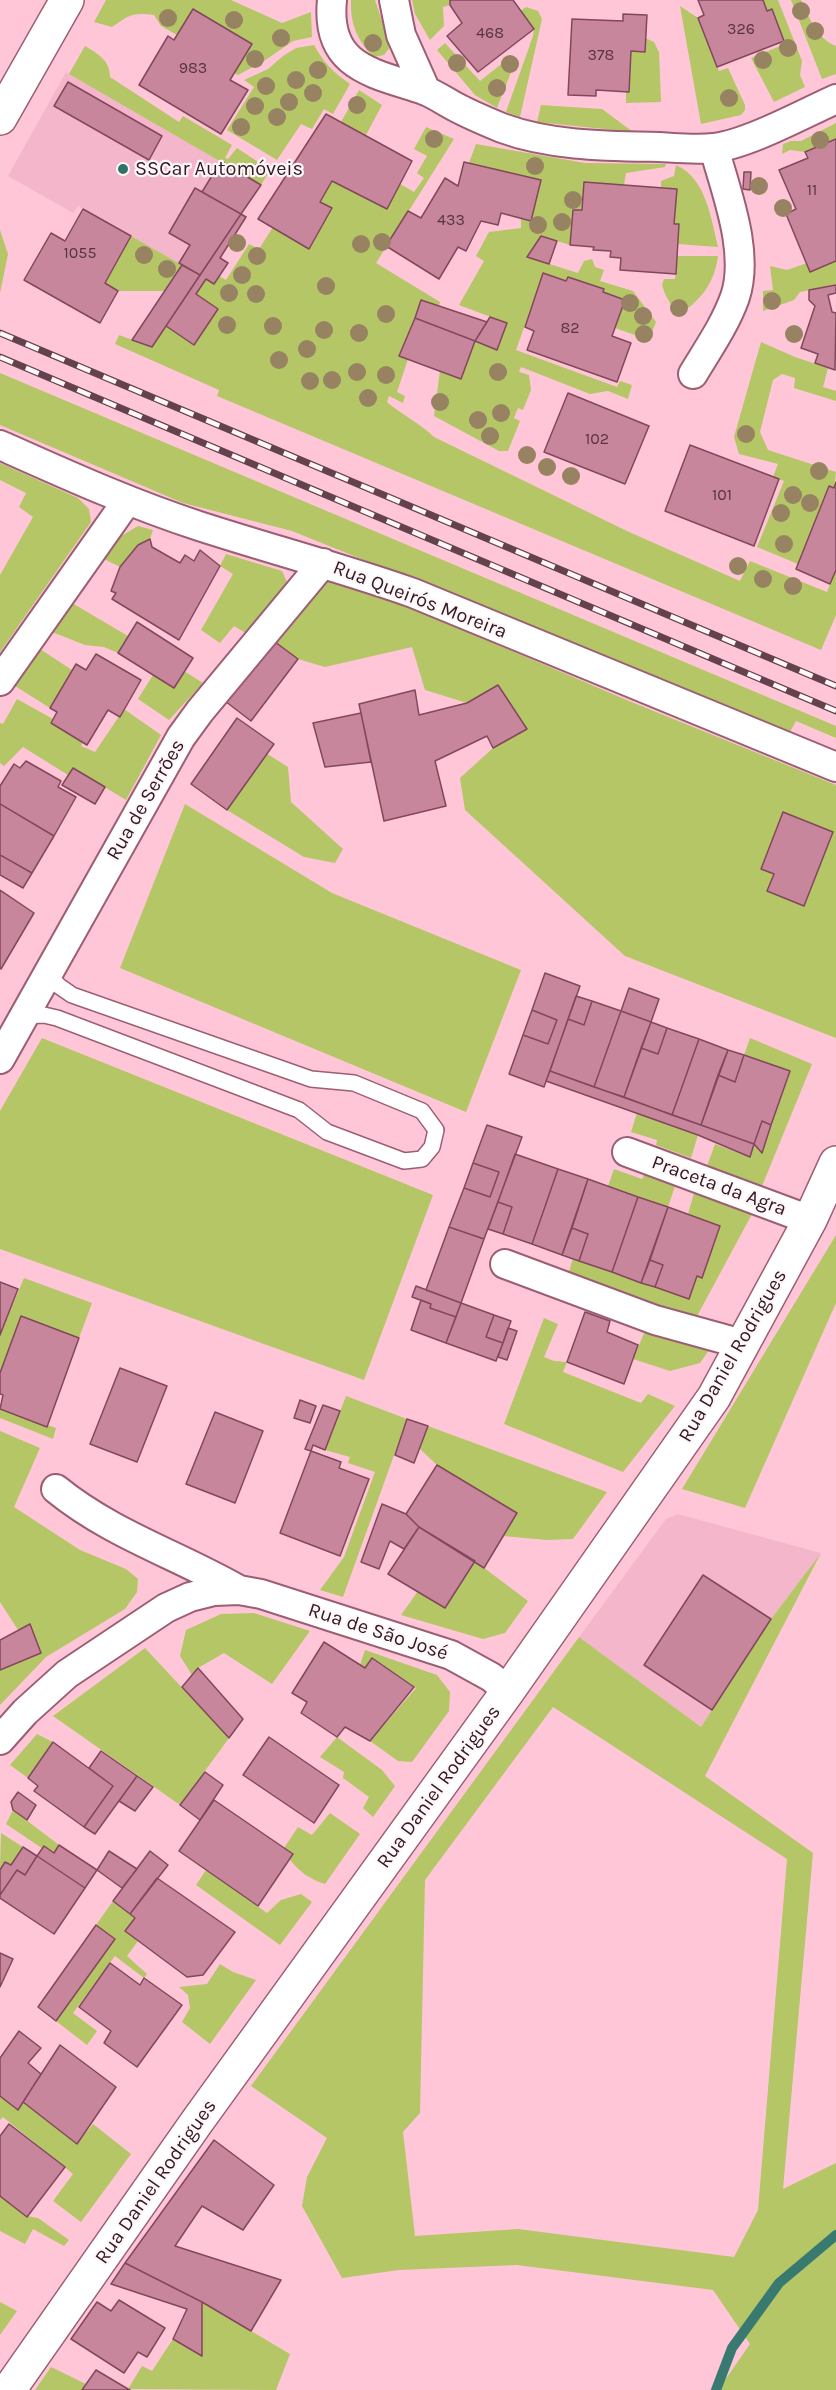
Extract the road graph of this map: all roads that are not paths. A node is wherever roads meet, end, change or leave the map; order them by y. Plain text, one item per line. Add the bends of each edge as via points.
1 (67, 0) edge
2 (332, 0) edge
3 (394, 0) edge
4 (426, 91) junction
5 (836, 99) edge
6 (0, 118) edge
7 (714, 148) junction
8 (693, 374) dead end
9 (0, 444) edge
10 (127, 501) junction
11 (323, 563) junction
12 (0, 681) edge
13 (836, 767) edge
14 (48, 973) junction
15 (24, 1016) junction
16 (0, 1059) edge
17 (627, 1152) dead end
18 (836, 1163) edge
19 (810, 1220) junction
20 (505, 1264) dead end
21 (742, 1344) junction
22 (56, 1489) dead end
23 (239, 1590) junction
24 (508, 1691) junction
25 (0, 1740) edge
26 (9, 2390) edge

1 - 6 main road
2 - 4 street via 333,30 347,57 360,68
3 - 4 street via 401,35
4 - 7 street via 504,129 542,138 601,146
5 - 7 street via 742,140
7 - 8 street via 740,255 735,296 721,329
9 - 10 street, Rua Queirós Moreira
10 - 11 street, Rua Queirós Moreira
10 - 12 street
11 - 13 street, Rua Queirós Moreira via 413,593
11 - 14 street, Rua de Serrões via 181,736
14 - 15 street, Rua de Serrões
14 - 15 lane via 72,995 311,1079 354,1083 422,1111 436,1130 432,1147 422,1159 404,1161 327,1132 299,1110 277,1101 57,1018
15 - 16 street, Rua de Serrões
17 - 19 street, Praceta da Agra
18 - 19 main road, Rua Daniel Rodrigues
19 - 21 main road, Rua Daniel Rodrigues
20 - 21 street via 655,1320
21 - 24 main road, Rua Daniel Rodrigues via 707,1406
22 - 23 street, Rua de São José via 96,1519
23 - 24 street, Rua de São José via 451,1655
23 - 25 street, Rua de São José via 214,1591 166,1608 67,1674
24 - 26 main road, Rua Daniel Rodrigues

